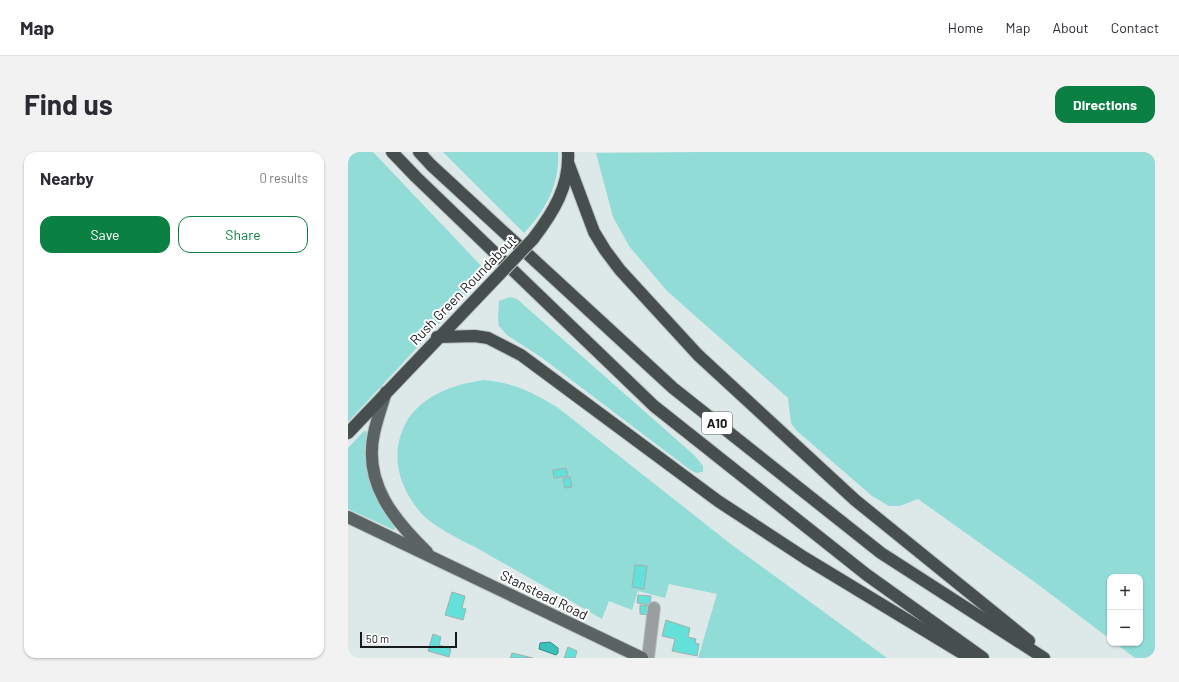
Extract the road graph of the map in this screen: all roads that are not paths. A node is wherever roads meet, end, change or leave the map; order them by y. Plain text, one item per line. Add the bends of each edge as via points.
1 (392, 152) edge
2 (419, 152) edge
3 (568, 152) edge
4 (569, 164) junction
5 (437, 337) junction
6 (386, 392) junction
7 (348, 433) edge
8 (348, 517) edge
9 (434, 558) junction
10 (654, 608) dead end
11 (642, 658) edge
12 (648, 658) edge
13 (970, 658) edge
14 (983, 658) edge
15 (1044, 658) edge
16 (1050, 658) edge

1 - 14 highway, A10 via 654,406 867,575
2 - 15 highway, A10 via 673,388 881,553
3 - 4 highway, Rush Green Roundabout
4 - 5 highway, Rush Green Roundabout, bridge via 556,208 533,239
4 - 16 highway via 594,232 605,250 620,270 698,355 855,500
5 - 6 highway, Rush Green Roundabout
5 - 13 highway via 488,338 521,355 718,501 805,558
6 - 7 highway, Rush Green Roundabout
6 - 9 main road, Stanstead Road via 374,434 374,472 390,512
8 - 9 main road, Stanstead Road
9 - 11 main road, Stanstead Road
10 - 12 lane

